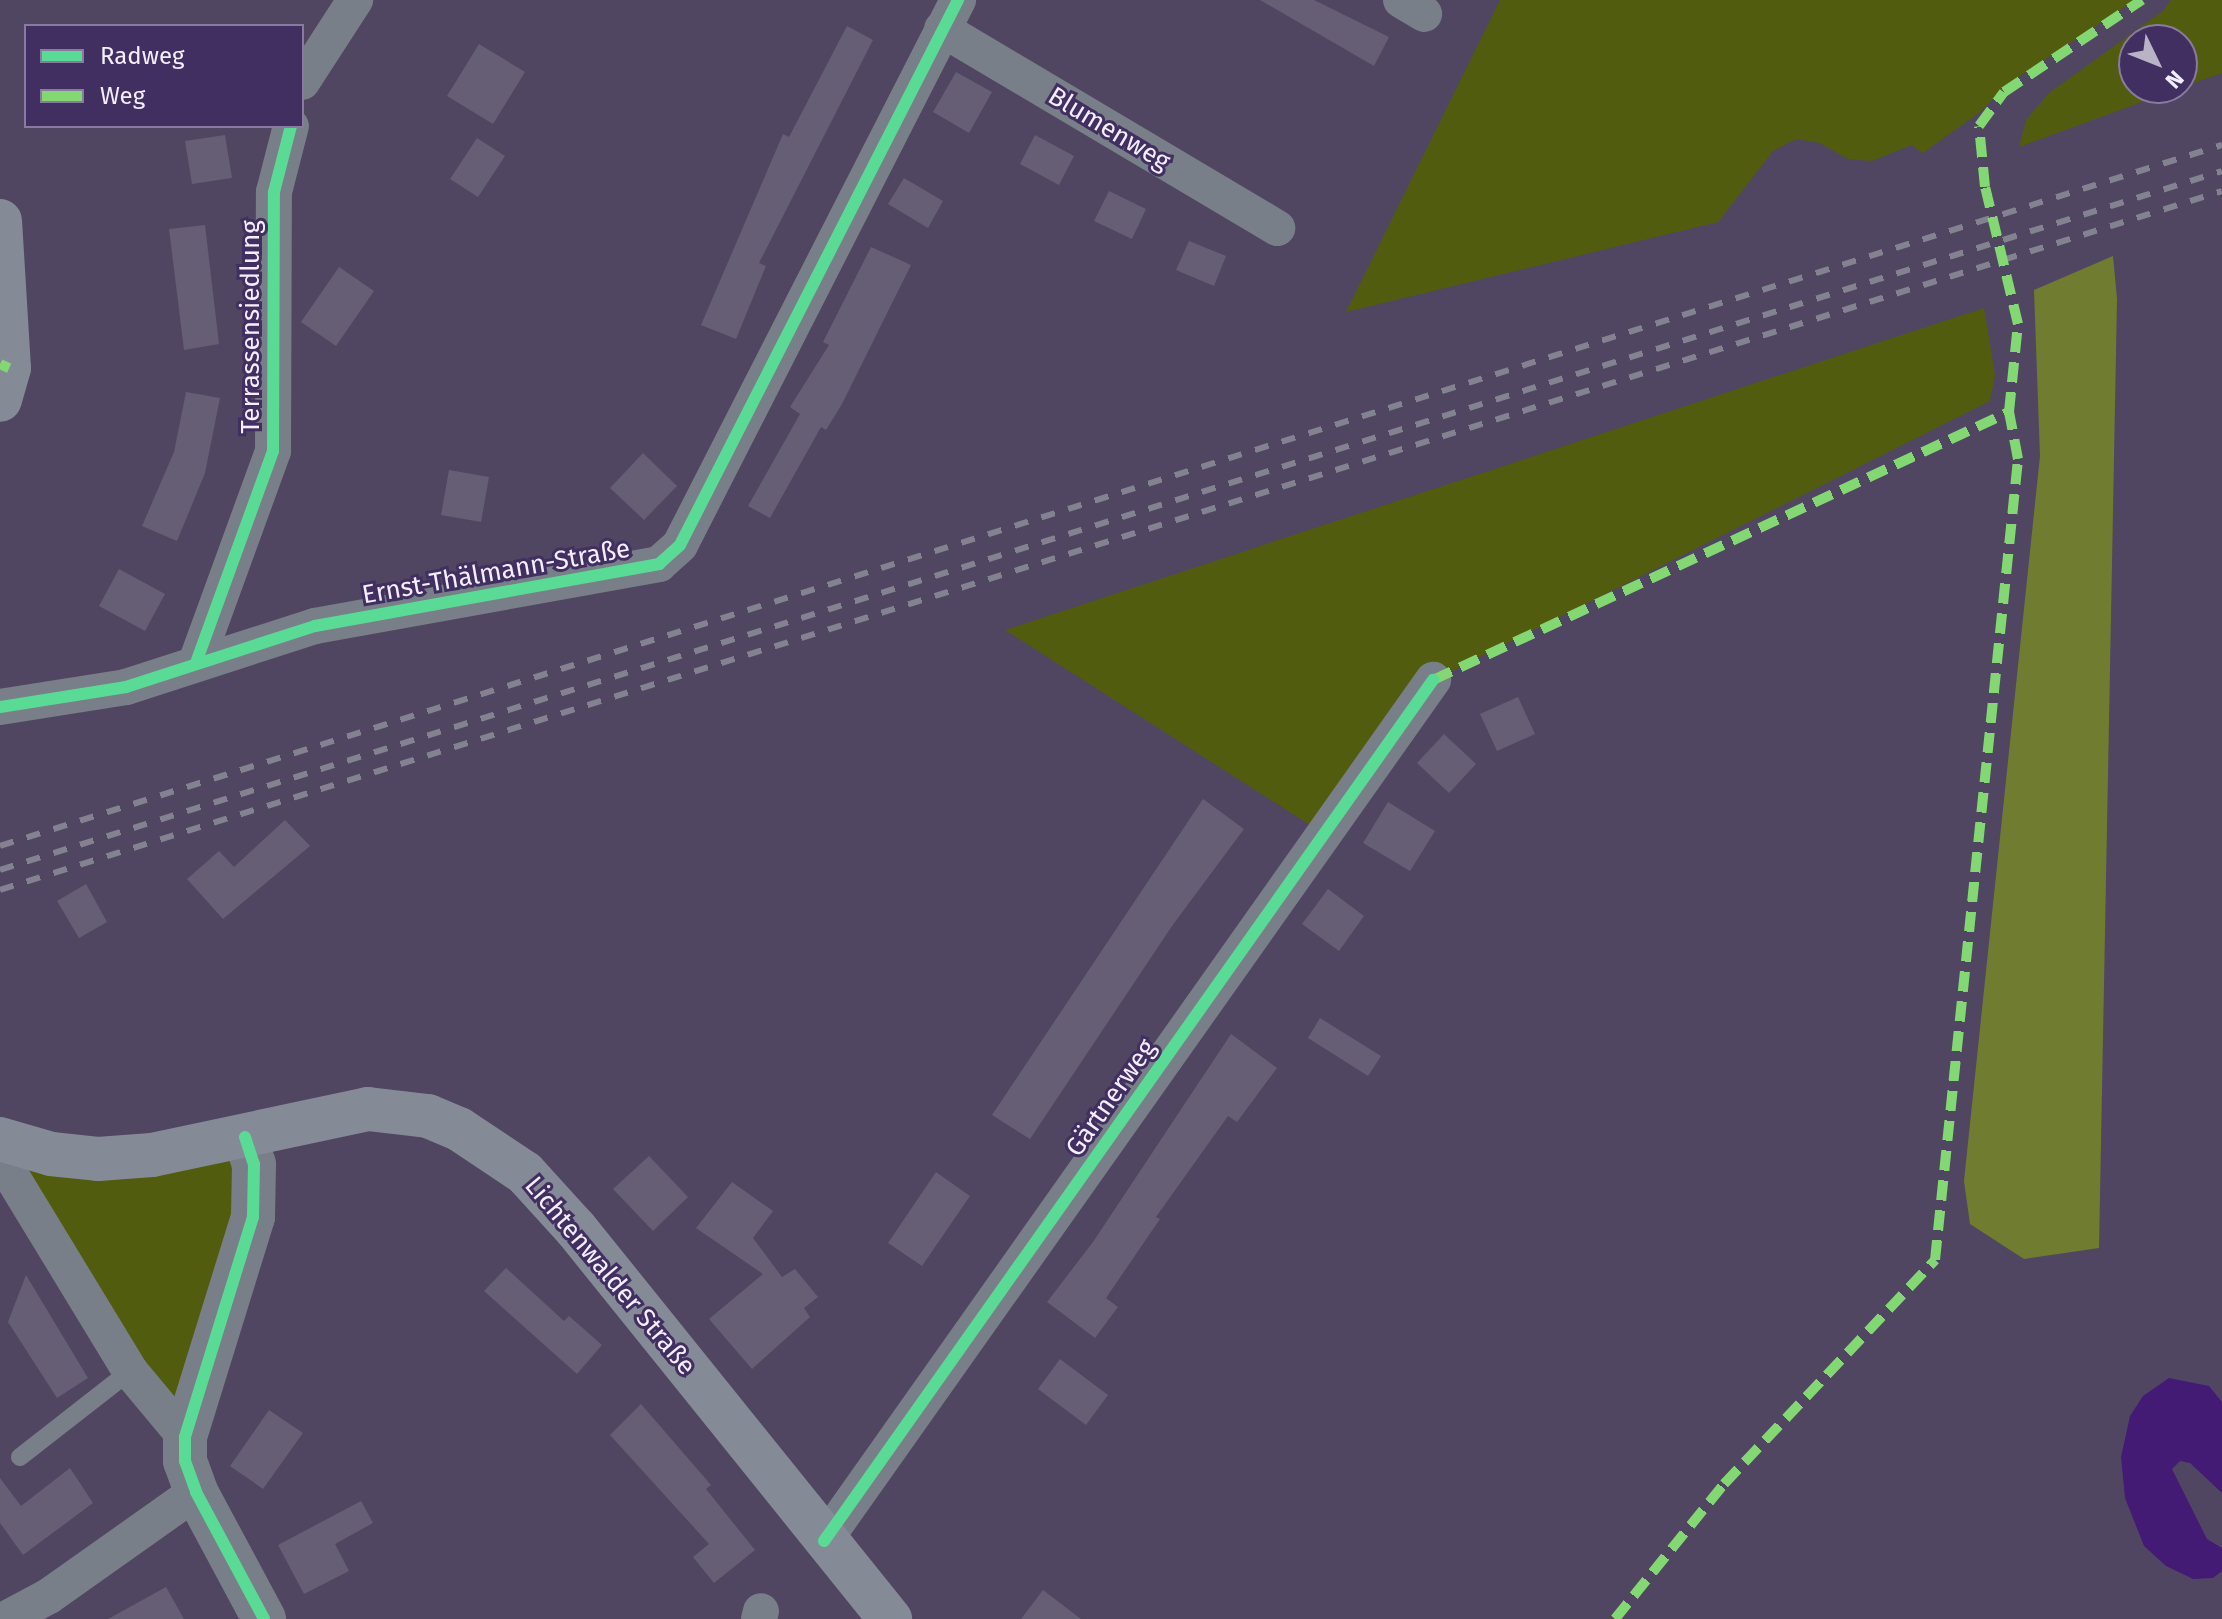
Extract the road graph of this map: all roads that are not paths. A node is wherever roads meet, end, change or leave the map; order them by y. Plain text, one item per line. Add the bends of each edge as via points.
1 (355, 0) edge
2 (950, 14) edge
3 (304, 79) edge
4 (290, 128) edge
5 (0, 221) edge
6 (1277, 228) dead end
7 (0, 400) edge
8 (197, 660) junction
9 (1433, 680) dead end
10 (0, 707) edge
11 (245, 1137) junction
12 (0, 1139) edge
13 (0, 1157) edge
14 (130, 1371) junction
15 (185, 1437) junction
16 (20, 1457) dead end
17 (196, 1492) junction
18 (824, 1541) junction
19 (6, 1619) edge
20 (264, 1619) edge
21 (890, 1619) edge

1 - 3 street
2 - 6 street, Blumenweg
2 - 8 street, Ernst-Thälmann-Straße via 680,545 659,564 315,626
4 - 8 street, Terrassensiedlung via 274,192 273,451
5 - 7 main road via 9,368
8 - 10 street, Ernst-Thälmann-Straße via 126,687
9 - 18 street, Gärtnerweg
11 - 12 main road, Lichtenwalder Straße via 152,1155 98,1159 51,1154
11 - 15 street via 254,1164 253,1217
11 - 18 main road, Lichtenwalder Straße via 322,1117 398,1111 428,1116 497,1150 576,1229
13 - 14 street
14 - 15 street
14 - 16 lane
15 - 17 street via 185,1461
17 - 19 street via 49,1596
17 - 20 street
18 - 21 main road, Lichtenwalder Straße

